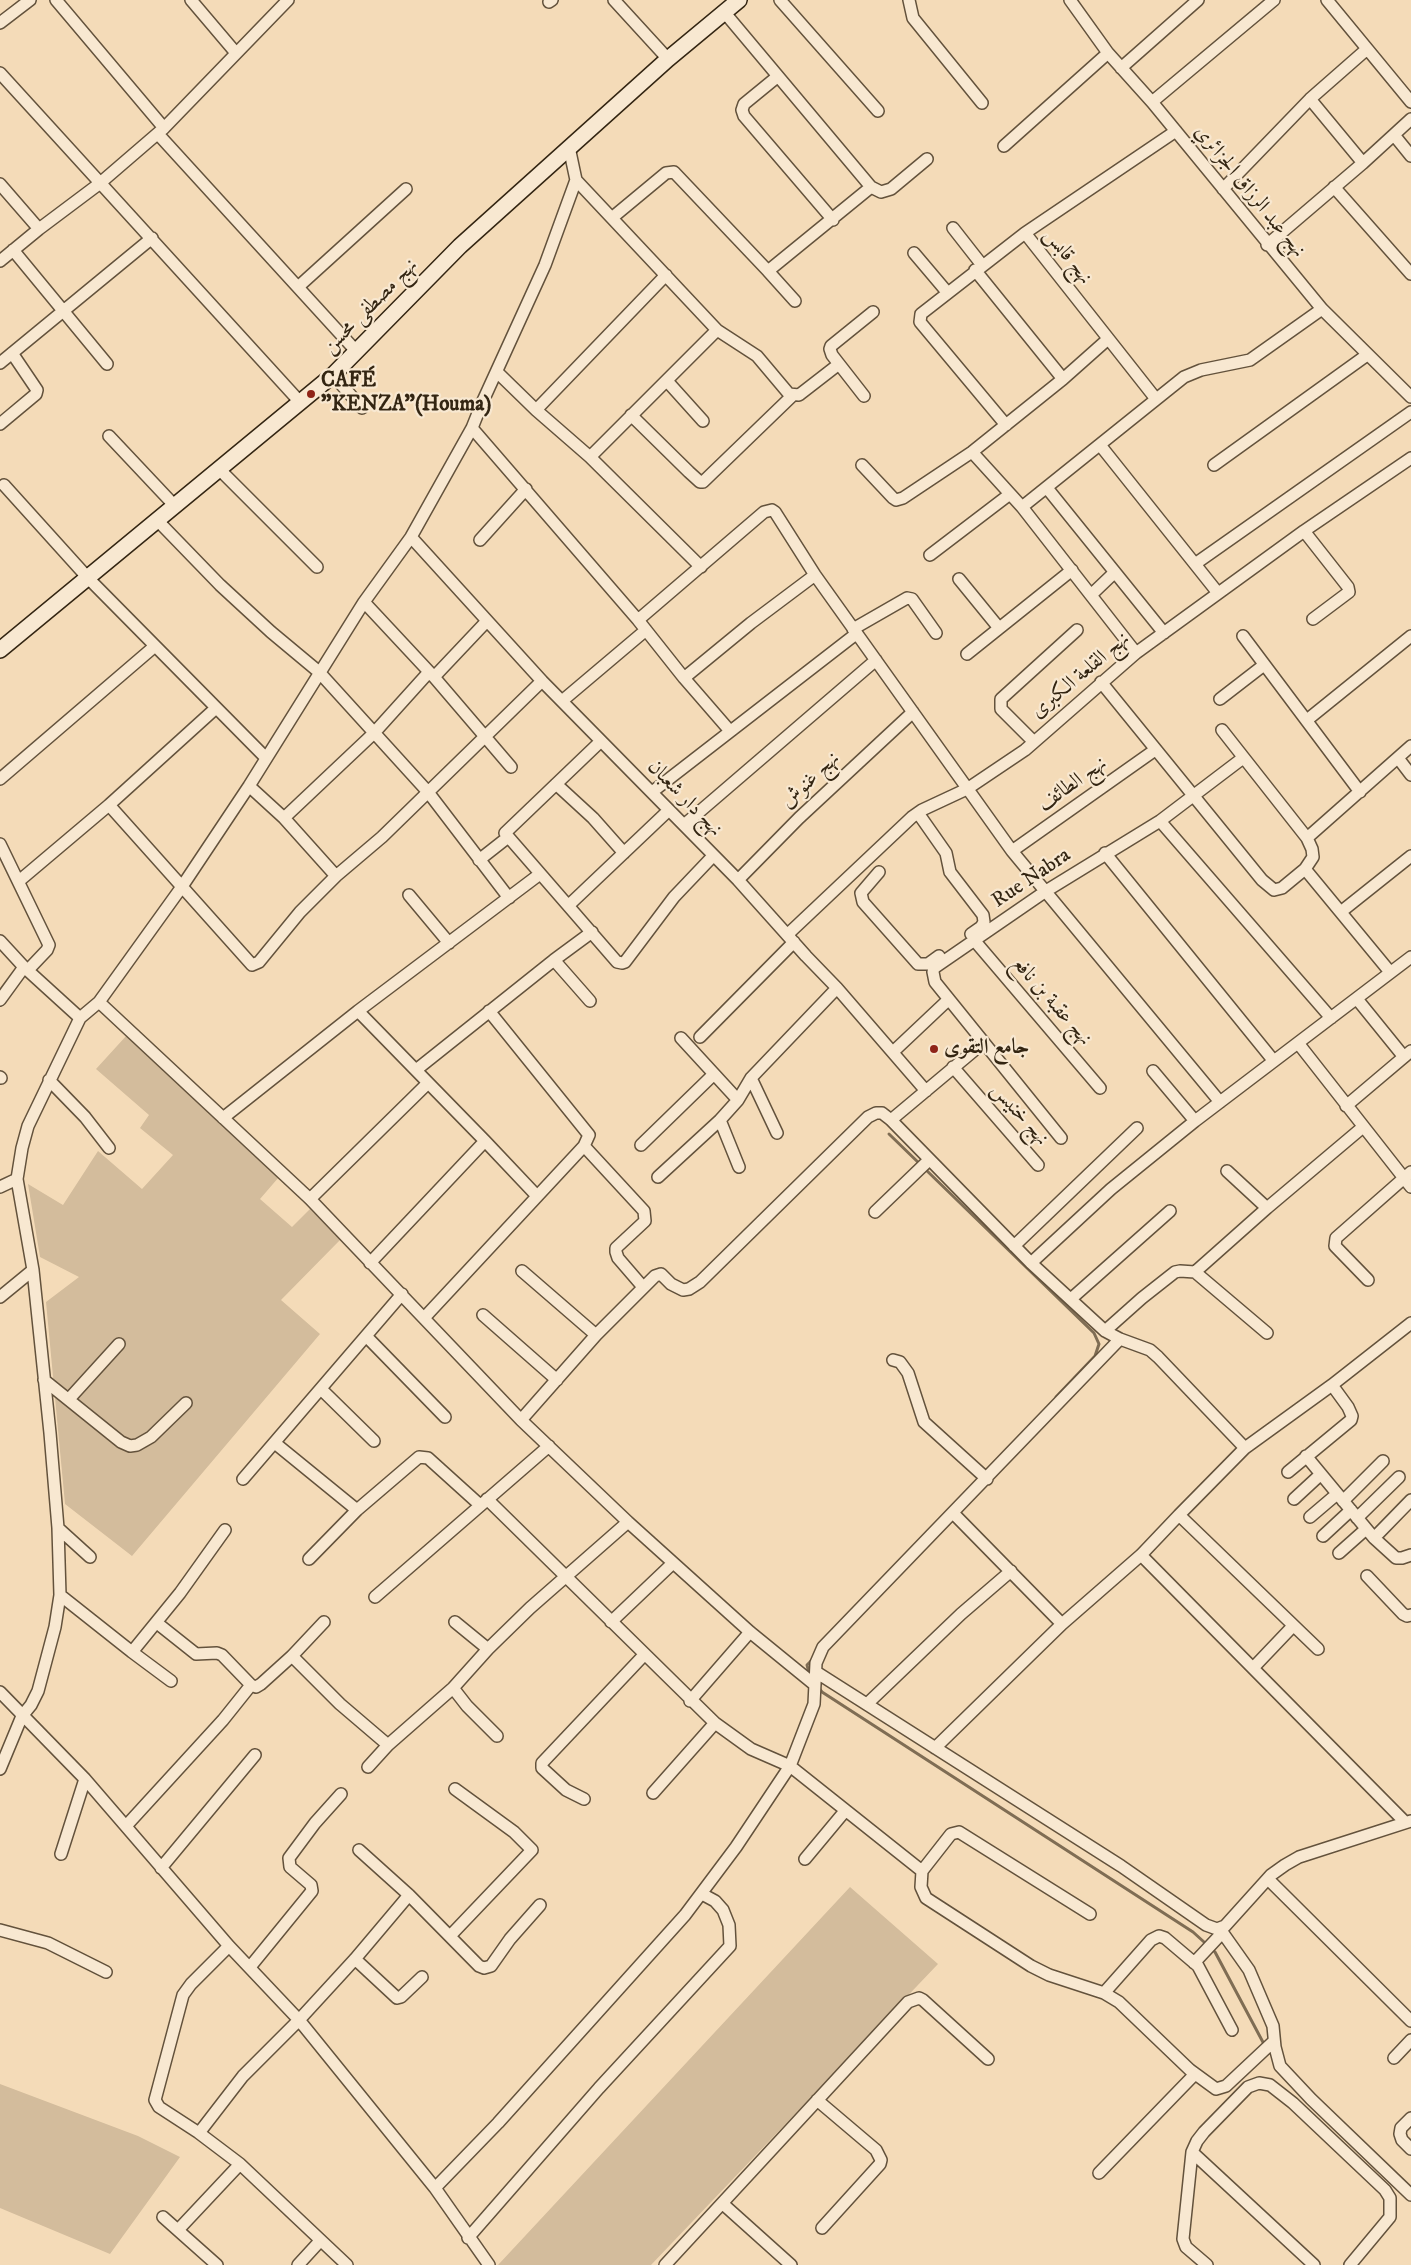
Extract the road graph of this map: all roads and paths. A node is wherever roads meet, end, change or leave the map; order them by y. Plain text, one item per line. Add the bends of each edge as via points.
1 (56, 0) edge
2 (191, 0) edge
3 (288, 0) edge
4 (614, 0) edge
5 (739, 0) edge
6 (780, 0) edge
7 (909, 0) edge
8 (1198, 0) edge
9 (1274, 0) edge
10 (1327, 0) edge
11 (22, 2) edge
12 (1074, 2) edge
13 (724, 13) junction
14 (0, 23) edge
15 (1367, 49) junction
16 (236, 53) junction
17 (1108, 53) junction
18 (668, 59) junction
19 (1121, 68) junction
20 (0, 73) edge
21 (777, 76) junction
22 (1310, 99) junction
23 (1152, 102) junction
24 (1411, 102) edge
25 (982, 103) dead end
26 (878, 110) dead end
27 (1411, 119) edge
28 (161, 131) junction
29 (1176, 131) junction
30 (1394, 135) junction
31 (1004, 146) dead end
32 (569, 147) junction
33 (1411, 156) edge
34 (927, 159) dead end
35 (1363, 163) junction
36 (576, 180) junction
37 (0, 184) edge
38 (99, 184) junction
39 (1334, 187) junction
40 (871, 188) junction
41 (406, 189) dead end
42 (1223, 189) junction
43 (613, 217) junction
44 (832, 220) junction
45 (953, 228) dead end
46 (38, 229) junction
47 (1025, 234) junction
48 (152, 238) junction
49 (1267, 245) junction
50 (13, 250) junction
51 (914, 253) dead end
52 (0, 261) edge
53 (979, 268) junction
54 (768, 271) junction
55 (1411, 274) edge
56 (666, 275) junction
57 (298, 287) junction
58 (947, 292) junction
59 (795, 301) dead end
60 (64, 309) junction
61 (1322, 309) junction
62 (873, 312) dead end
63 (717, 330) junction
64 (1108, 339) junction
65 (357, 352) junction
66 (12, 353) junction
67 (1366, 355) junction
68 (0, 363) edge
69 (107, 364) dead end
70 (839, 364) junction
71 (497, 372) junction
72 (333, 375) junction
73 (1063, 379) junction
74 (667, 381) junction
75 (792, 396) junction
76 (864, 396) dead end
77 (1411, 397) edge
78 (1156, 399) junction
79 (300, 402) junction
80 (362, 408) dead end
81 (536, 410) junction
82 (1411, 412) edge
83 (631, 415) junction
84 (703, 421) dead end
85 (0, 424) edge
86 (1006, 425) junction
87 (472, 428) junction
88 (109, 436) dead end
89 (1100, 445) junction
90 (972, 452) junction
91 (590, 457) junction
92 (1411, 458) edge
93 (862, 465) dead end
94 (1214, 465) dead end
95 (219, 469) junction
96 (4, 485) dead end
97 (1047, 488) junction
98 (526, 489) junction
99 (1010, 494) junction
100 (174, 505) junction
101 (1022, 507) junction
102 (157, 520) junction
103 (1304, 531) junction
104 (411, 537) junction
105 (480, 540) dead end
106 (930, 555) dead end
107 (1195, 564) junction
108 (317, 567) dead end
109 (701, 567) junction
110 (1072, 570) junction
111 (1115, 572) junction
112 (815, 575) junction
113 (88, 578) junction
114 (959, 579) dead end
115 (1218, 593) junction
116 (1091, 595) junction
117 (364, 602) junction
118 (1313, 619) dead end
119 (638, 620) junction
120 (486, 622) junction
121 (999, 628) junction
122 (646, 630) junction
123 (1077, 630) dead end
124 (855, 631) junction
125 (936, 633) dead end
126 (1164, 633) junction
127 (1243, 636) dead end
128 (1411, 636) edge
129 (155, 646) junction
130 (0, 650) edge
131 (1136, 653) junction
132 (966, 654) dead end
133 (876, 660) junction
134 (1264, 666) junction
135 (319, 672) junction
136 (432, 675) junction
137 (684, 678) junction
138 (542, 681) junction
139 (1102, 682) junction
140 (1220, 699) dead end
141 (562, 701) junction
142 (216, 708) junction
143 (913, 712) junction
144 (1307, 720) junction
145 (1222, 730) dead end
146 (730, 731) junction
147 (374, 733) junction
148 (484, 738) junction
149 (601, 741) junction
150 (1034, 742) junction
151 (1411, 746) edge
152 (1155, 750) junction
153 (266, 758) junction
154 (1243, 758) junction
155 (1398, 758) junction
156 (511, 767) dead end
157 (1411, 775) edge
158 (0, 779) edge
159 (556, 784) junction
160 (249, 786) junction
161 (967, 789) junction
162 (428, 792) junction
163 (652, 792) junction
164 (1360, 792) junction
165 (1193, 797) junction
166 (109, 805) junction
167 (669, 810) junction
168 (918, 813) junction
169 (284, 818) junction
170 (1160, 820) junction
171 (684, 825) junction
172 (507, 838) junction
173 (1307, 838) junction
174 (0, 844) edge
175 (1012, 851) junction
176 (624, 853) junction
177 (1105, 853) junction
178 (713, 856) junction
179 (1411, 856) edge
180 (479, 860) junction
181 (1305, 869) junction
182 (879, 872) dead end
183 (540, 874) junction
184 (336, 876) junction
185 (738, 880) junction
186 (19, 881) junction
187 (181, 888) junction
188 (1046, 891) junction
189 (409, 895) dead end
190 (509, 898) junction
191 (569, 905) junction
192 (1342, 911) junction
193 (592, 932) junction
194 (790, 938) junction
195 (974, 940) junction
196 (0, 941) edge
197 (449, 943) junction
198 (1411, 957) edge
199 (554, 960) junction
200 (26, 968) junction
201 (1390, 972) junction
202 (837, 988) junction
203 (1357, 999) junction
204 (0, 1000) edge
205 (948, 1000) junction
206 (590, 1001) dead end
207 (99, 1002) junction
208 (489, 1010) junction
209 (358, 1011) junction
210 (80, 1018) junction
211 (1331, 1018) junction
212 (700, 1037) dead end
213 (681, 1038) dead end
214 (982, 1043) junction
215 (1298, 1043) junction
216 (894, 1051) junction
217 (1408, 1054) edge
218 (1273, 1060) junction
219 (953, 1067) junction
220 (416, 1070) junction
221 (1153, 1071) dead end
222 (714, 1074) junction
223 (751, 1078) junction
224 (49, 1080) junction
225 (428, 1083) junction
226 (1100, 1088) dead end
227 (926, 1090) junction
228 (738, 1100) junction
229 (1220, 1102) junction
230 (1346, 1106) junction
231 (223, 1118) junction
232 (720, 1120) junction
233 (891, 1120) junction
234 (1195, 1121) junction
235 (1363, 1127) junction
236 (1137, 1128) dead end
237 (777, 1133) dead end
238 (1061, 1138) dead end
239 (485, 1141) junction
240 (641, 1145) dead end
241 (584, 1146) junction
242 (110, 1148) dead end
243 (929, 1160) junction
244 (1038, 1165) dead end
245 (739, 1166) dead end
246 (1226, 1171) dead end
247 (658, 1177) dead end
248 (17, 1179) junction
249 (1408, 1180) edge
250 (0, 1187) edge
251 (537, 1196) junction
252 (310, 1199) junction
253 (1267, 1208) junction
254 (1170, 1210) dead end
255 (875, 1212) dead end
256 (1014, 1246) junction
257 (370, 1263) junction
258 (1031, 1263) junction
259 (32, 1270) junction
260 (522, 1271) dead end
261 (1195, 1272) junction
262 (1368, 1280) dead end
263 (643, 1287) junction
264 (402, 1294) junction
265 (0, 1297) edge
266 (1072, 1298) junction
267 (483, 1315) dead end
268 (424, 1318) junction
269 (1411, 1323) edge
270 (1105, 1330) junction
271 (1267, 1333) dead end
272 (596, 1335) junction
273 (366, 1336) junction
274 (1120, 1340) junction
275 (119, 1344) dead end
276 (893, 1360) dead end
277 (44, 1380) junction
278 (557, 1380) junction
279 (1332, 1385) junction
280 (322, 1390) junction
281 (69, 1399) junction
282 (186, 1403) dead end
283 (445, 1417) dead end
284 (521, 1420) junction
285 (374, 1440) dead end
286 (276, 1444) junction
287 (549, 1446) junction
288 (1245, 1448) junction
289 (1306, 1456) junction
290 (1383, 1461) dead end
291 (1288, 1472) dead end
292 (1321, 1474) junction
293 (1399, 1477) dead end
294 (243, 1479) dead end
295 (987, 1479) junction
296 (1340, 1497) junction
297 (1294, 1499) dead end
298 (1411, 1500) edge
299 (484, 1502) junction
300 (357, 1510) junction
301 (953, 1513) junction
302 (1354, 1514) junction
303 (1179, 1515) junction
304 (1310, 1517) dead end
305 (628, 1522) junction
306 (58, 1528) junction
307 (1366, 1529) junction
308 (225, 1530) dead end
309 (1323, 1536) dead end
310 (1374, 1538) junction
311 (1339, 1553) dead end
312 (1141, 1555) junction
313 (1411, 1555) edge
314 (90, 1557) dead end
315 (309, 1559) dead end
316 (673, 1563) junction
317 (1011, 1571) junction
318 (566, 1576) junction
319 (1367, 1576) dead end
320 (60, 1595) junction
321 (375, 1597) dead end
322 (1411, 1615) edge
323 (324, 1622) dead end
324 (455, 1622) dead end
325 (611, 1622) junction
326 (157, 1623) junction
327 (1062, 1624) junction
328 (1293, 1626) junction
329 (750, 1632) junction
330 (488, 1649) junction
331 (1318, 1649) dead end
332 (132, 1652) junction
333 (292, 1656) junction
334 (644, 1656) junction
335 (1253, 1668) junction
336 (816, 1672) junction
337 (171, 1681) dead end
338 (251, 1685) junction
339 (815, 1685) junction
340 (453, 1688) junction
341 (0, 1692) edge
342 (690, 1701) junction
343 (867, 1704) junction
344 (22, 1716) junction
345 (715, 1723) junction
346 (497, 1736) dead end
347 (388, 1745) junction
348 (935, 1748) junction
349 (255, 1755) dead end
350 (790, 1766) junction
351 (368, 1767) dead end
352 (0, 1769) edge
353 (85, 1779) junction
354 (455, 1789) dead end
355 (652, 1793) dead end
356 (341, 1794) dead end
357 (584, 1799) dead end
358 (845, 1811) junction
359 (1408, 1822) edge
360 (126, 1826) junction
361 (359, 1850) dead end
362 (61, 1854) dead end
363 (805, 1859) dead end
364 (161, 1868) junction
365 (922, 1871) junction
366 (1268, 1879) junction
367 (702, 1894) junction
368 (409, 1895) junction
369 (540, 1906) dead end
370 (1090, 1914) dead end
371 (0, 1930) edge
372 (1222, 1931) junction
373 (450, 1936) junction
374 (229, 1946) junction
375 (355, 1959) junction
376 (1194, 1963) junction
377 (250, 1968) junction
378 (106, 1972) dead end
379 (422, 1977) dead end
380 (1104, 1993) junction
381 (299, 2020) junction
382 (1411, 2021) edge
383 (1232, 2030) dead end
384 (1411, 2040) edge
385 (1274, 2041) junction
386 (1394, 2058) dead end
387 (988, 2059) dead end
388 (1196, 2074) junction
389 (817, 2100) junction
390 (1411, 2118) edge
391 (199, 2133) junction
392 (1411, 2150) edge
393 (1192, 2152) junction
394 (240, 2164) junction
395 (1099, 2172) dead end
396 (435, 2188) junction
397 (1411, 2195) edge
398 (723, 2204) junction
399 (164, 2216) dead end
400 (822, 2228) dead end
401 (178, 2230) junction
402 (468, 2238) junction
403 (320, 2241) junction
404 (668, 2264) edge
405 (217, 2265) edge
406 (298, 2265) edge
407 (347, 2265) edge
408 (489, 2265) edge
409 (791, 2265) edge
410 (1207, 2265) edge
411 (1314, 2265) edge
412 (1350, 2265) edge

1 - 28 street
2 - 16 street
3 - 16 street
4 - 18 street
5 - 13 main road, نهج مصطفى محسن
6 - 26 street
7 - 25 street via 913,18
8 - 19 street
9 - 23 street
10 - 15 street
11 - 14 street
12 - 17 street, نهج عبد الرزاق الجزائري
13 - 18 main road, نهج مصطفى محسن
13 - 21 street
15 - 22 street
15 - 24 street
16 - 28 street
17 - 19 street, نهج عبد الرزاق الجزائري
17 - 31 street
18 - 32 main road, نهج مصطفى محسن
19 - 23 street, نهج عبد الرزاق الجزائري
20 - 38 street
21 - 40 street
21 - 44 street via 744,104 744,116
22 - 35 street
22 - 42 street
23 - 29 street, نهج عبد الرزاق الجزائري
27 - 30 street
28 - 38 street
28 - 57 street
29 - 42 street, نهج عبد الرزاق الجزائري
29 - 47 street, نهج قابس
30 - 33 street
30 - 35 street
32 - 36 street
32 - 65 main road, نهج مصطفى محسن via 460,246
34 - 40 street via 892,189 881,192
35 - 39 street
36 - 43 street
36 - 71 street via 545,265
37 - 46 street
38 - 46 street
38 - 48 street
39 - 49 street
39 - 55 street
40 - 44 street
41 - 57 street
42 - 49 street, نهج عبد الرزاق الجزائري
43 - 54 street via 666,172 674,172
43 - 56 street
44 - 54 street
45 - 53 street
46 - 50 street
47 - 53 street
47 - 64 street, نهج قابس
48 - 60 street
48 - 79 street
49 - 61 street, نهج عبد الرزاق الجزائري
50 - 52 street
50 - 60 street
51 - 58 street
53 - 58 street
53 - 73 street
54 - 59 street
56 - 63 street
56 - 81 street
57 - 65 street
58 - 86 street via 922,311 920,322
60 - 66 street
60 - 69 street
61 - 67 street, نهج عبد الرزاق الجزائري
61 - 78 street via 1250,360 1191,373
62 - 70 street via 832,346 831,352
63 - 74 street
63 - 75 street via 756,356
64 - 73 street
64 - 78 street, نهج قابس
65 - 72 main road, نهج مصطفى محسن
66 - 68 street
66 - 85 street via 36,384 37,390
67 - 77 street, نهج عبد الرزاق الجزائري
67 - 94 street
70 - 75 street via 799,395
70 - 76 street
71 - 81 street
71 - 87 street
72 - 79 main road, نهج مصطفى محسن
72 - 80 street
73 - 86 street
74 - 83 street
74 - 84 street
75 - 83 street via 703,482
78 - 89 street
79 - 95 main road, نهج مصطفى محسن
81 - 91 street
82 - 107 street
83 - 91 street
86 - 90 street
87 - 98 street
87 - 104 street
88 - 100 street
89 - 97 street
89 - 107 street
90 - 93 street via 896,500
90 - 99 street
91 - 109 street
92 - 103 street, نهج القلعة الكبرى
95 - 100 main road, نهج مصطفى محسن
95 - 108 street
96 - 113 street
97 - 101 street
97 - 111 street
98 - 105 street
98 - 119 street
99 - 101 street
99 - 106 street
100 - 102 main road, نهج مصطفى محسن
101 - 110 street
102 - 113 main road, نهج مصطفى محسن
102 - 135 street via 220,585
103 - 115 street, نهج القلعة الكبرى
103 - 118 street via 1349,592
104 - 117 street
104 - 120 street, نهج دار شعبان
107 - 115 street
109 - 112 street via 764,512 772,510
109 - 119 street
110 - 116 street
110 - 121 street
111 - 116 street
111 - 126 street
112 - 124 street
112 - 137 street
113 - 129 street
113 - 130 main road, نهج مصطفى محسن
114 - 121 street
115 - 126 street, نهج القلعة الكبرى
116 - 131 street
117 - 135 street
117 - 136 street
119 - 122 street
120 - 136 street
120 - 138 street, نهج دار شعبان
121 - 132 street
122 - 137 street
122 - 141 street
123 - 150 street via 1001,699 1001,709
124 - 125 street via 907,598 912,599
124 - 133 street
124 - 146 street
126 - 131 street, نهج القلعة الكبرى
127 - 134 street
128 - 144 street
129 - 142 street
129 - 158 street
131 - 139 street, نهج القلعة الكبرى
133 - 143 street
133 - 171 street
134 - 140 street
134 - 144 street
135 - 147 street
135 - 153 street
136 - 147 street
136 - 148 street
137 - 146 street
138 - 141 street, نهج دار شعبان
138 - 148 street
139 - 150 street, نهج القلعة الكبرى
139 - 152 street
141 - 149 street, نهج دار شعبان
142 - 153 street
142 - 166 street
143 - 161 street
143 - 185 street, نهج غنوش
144 - 164 street
145 - 154 street
146 - 163 street
147 - 162 street
147 - 169 street
148 - 156 street
148 - 162 street
149 - 159 street
149 - 163 street, نهج دار شعبان
150 - 161 street, نهج القلعة الكبرى
151 - 155 street
152 - 165 street
152 - 175 street, نهج الطائف
153 - 160 street
154 - 165 street, Rue Nabra
154 - 173 street
155 - 157 street
155 - 164 street
159 - 172 street via 507,829 504,833
159 - 176 street
160 - 169 street
160 - 187 street
161 - 168 street, نهج القلعة الكبرى
161 - 175 street
162 - 180 street
162 - 184 street
163 - 167 street, نهج دار شعبان
164 - 173 street
165 - 170 street, Rue Nabra
165 - 181 street via 1268,887 1274,890 1282,888
166 - 186 street
166 - 187 street
167 - 171 street, نهج دار شعبان
167 - 176 street
168 - 182 street via 946,853 950,872 983,915 982,927 928,964 918,964 863,902 861,893
168 - 194 street, نهج القلعة الكبرى
169 - 184 street
170 - 177 street, Rue Nabra
170 - 211 street
171 - 178 street, نهج دار شعبان
172 - 180 street
172 - 183 street
173 - 181 street via 1313,857
174 - 186 street
175 - 188 street
176 - 191 street
177 - 188 street, Rue Nabra
177 - 218 street
178 - 185 street, نهج دار شعبان
178 - 193 street via 674,897 622,964
179 - 192 street
180 - 190 street
181 - 192 street
183 - 190 street
183 - 191 street
184 - 187 street via 300,912 259,962 252,965
185 - 194 street, نهج دار شعبان
186 - 200 street via 49,945
187 - 207 street
188 - 195 street, Rue Nabra
188 - 229 street
189 - 197 street
190 - 197 street
191 - 193 street
192 - 201 street
193 - 199 street
194 - 202 street, نهج دار شعبان
194 - 212 street, نهج القلعة الكبرى
195 - 205 street, Rue Nabra via 934,968 935,982
195 - 226 street, نهج عقبة بن نافع
196 - 200 street
197 - 209 street
198 - 201 street
199 - 206 street
199 - 208 street
200 - 204 street
200 - 210 street
201 - 203 street
202 - 216 street, نهج دار شعبان
202 - 223 street
203 - 211 street
203 - 217 street
205 - 214 street, Rue Nabra
205 - 216 street
207 - 210 street
207 - 231 street
208 - 220 street
208 - 241 street via 589,1132
209 - 220 street
209 - 231 street
210 - 224 street
211 - 215 street
213 - 222 street
214 - 219 street
214 - 238 street, Rue Nabra
215 - 218 street
215 - 230 street
216 - 227 street, نهج دار شعبان
217 - 230 street
218 - 229 street
219 - 227 street
219 - 244 street, نهج خنيس
220 - 225 street
221 - 234 street
222 - 228 street
222 - 240 street
223 - 228 street
223 - 237 street
224 - 242 street
224 - 248 street via 28,1126
225 - 239 street
225 - 252 street
227 - 233 street
228 - 232 street
229 - 234 street
230 - 235 street
231 - 252 street
232 - 245 street
232 - 247 street
233 - 243 street
233 - 263 street via 882,1113 868,1117 689,1289 676,1287 662,1274
234 - 258 street via 1111,1189
235 - 249 street
235 - 253 street
236 - 256 street
239 - 251 street
239 - 257 street
241 - 251 street
241 - 263 street via 644,1212 645,1221 616,1248 618,1258
243 - 255 street
243 - 256 street
246 - 253 street
248 - 250 street
248 - 259 street
249 - 262 street via 1338,1235 1334,1242
251 - 268 street
252 - 257 street
253 - 261 street
254 - 266 street
256 - 258 street
257 - 264 street
258 - 266 street
259 - 265 street
259 - 277 street
260 - 272 street
261 - 270 street via 1175,1272
261 - 271 street
263 - 272 street
264 - 268 street
264 - 273 street
266 - 270 street
267 - 278 street
268 - 284 street
269 - 279 street
270 - 274 street
272 - 278 street
273 - 280 street
273 - 283 street
274 - 288 street via 1140,1345 1158,1357
274 - 295 street
275 - 281 street
276 - 295 street via 900,1362 908,1373 924,1422
277 - 281 street
277 - 306 street
278 - 284 street
279 - 288 street
279 - 289 street via 1348,1407 1351,1420
280 - 285 street
280 - 286 street
281 - 282 street via 130,1446 152,1438
284 - 287 street
286 - 294 street
286 - 300 street
287 - 299 street
287 - 305 street
288 - 303 street
289 - 291 street
289 - 292 street
290 - 296 street
292 - 296 street
292 - 297 street
293 - 302 street
295 - 301 street
296 - 302 street
296 - 304 street
298 - 310 street
299 - 300 street via 424,1456
299 - 318 street
299 - 321 street
300 - 315 street
301 - 317 street
301 - 336 street via 823,1647
302 - 307 street
302 - 309 street
303 - 312 street
303 - 328 street
305 - 316 street
305 - 318 street
306 - 314 street
306 - 320 street
307 - 310 street
307 - 311 street
308 - 326 street
310 - 313 street via 1396,1558
312 - 327 street
312 - 335 street
316 - 325 street
316 - 329 street
317 - 327 street
317 - 343 street
318 - 325 street
318 - 330 street
319 - 322 street via 1403,1614
320 - 332 street
320 - 344 street via 38,1691
323 - 333 street
324 - 330 street
325 - 334 street
326 - 332 street
326 - 338 street via 196,1654 222,1655
327 - 348 street
328 - 331 street
328 - 335 street
329 - 339 street
329 - 342 street
330 - 340 street
332 - 337 street
333 - 338 street via 259,1686
333 - 347 street via 340,1704
334 - 342 street
334 - 357 street via 542,1763 542,1768 566,1790
335 - 359 street
336 - 339 street
336 - 343 street
338 - 360 street
339 - 350 street via 814,1704
340 - 346 street
340 - 347 street
341 - 344 street
342 - 345 street
343 - 348 street
344 - 352 street
344 - 353 street
345 - 350 street via 751,1749
345 - 355 street
347 - 351 street
348 - 372 street via 1121,1866 1206,1925
349 - 364 street
350 - 358 street
350 - 367 street
353 - 360 street
353 - 362 street
354 - 373 street via 514,1832 532,1850
356 - 377 street via 289,1858 290,1867 311,1885 312,1891
358 - 363 street
358 - 365 street
359 - 366 street via 1299,1857
360 - 364 street
361 - 368 street
364 - 374 street
365 - 370 street via 951,1834 960,1832
365 - 380 street via 921,1887 926,1898 1031,1966
366 - 372 street
366 - 382 street
367 - 396 street via 616,1993
367 - 402 street via 723,1910 729,1925 730,1946 598,2088
368 - 373 street
368 - 375 street
369 - 373 street via 491,1966 478,1966
371 - 378 street via 48,1943
372 - 376 street
372 - 385 street via 1249,1970 1273,2026
374 - 377 street
374 - 391 street via 183,1995 155,2100 159,2107
375 - 379 street via 397,1998
375 - 381 street
376 - 380 street via 1165,1938 1154,1937
376 - 383 street
377 - 381 street
380 - 388 street via 1119,2002
381 - 391 street via 243,2076
381 - 396 street
384 - 386 street
385 - 388 street via 1226,2086 1216,2089
385 - 397 street via 1280,2066
387 - 389 street via 923,2000 914,1998
388 - 395 street
389 - 398 street
389 - 400 street via 876,2150 881,2160
390 - 392 street via 1401,2128 1400,2134
391 - 394 street
393 - 410 street via 1183,2239 1186,2247
393 - 411 street
393 - 412 street via 1197,2141 1248,2087 1259,2083 1270,2085 1305,2114 1390,2198 1390,2217
394 - 401 street
394 - 403 street
396 - 402 street
398 - 404 street
398 - 409 street
399 - 401 street
401 - 405 street
402 - 408 street
403 - 406 street
403 - 407 street

